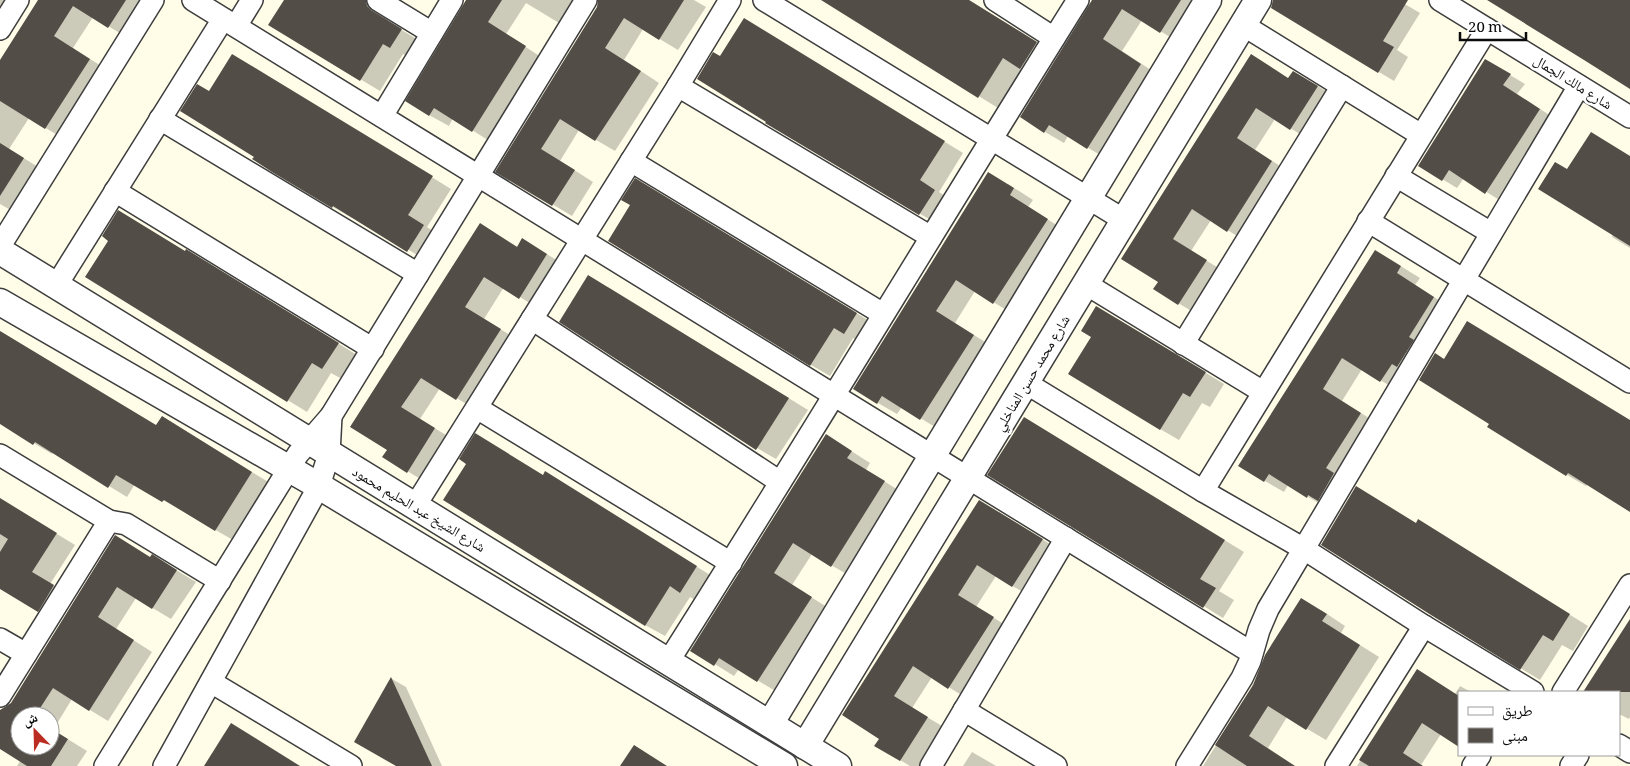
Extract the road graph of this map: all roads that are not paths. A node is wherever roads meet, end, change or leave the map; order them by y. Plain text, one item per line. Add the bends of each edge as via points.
1 (18, 0) edge
2 (153, 0) edge
3 (193, 0) edge
4 (252, 0) edge
5 (378, 0) edge
6 (452, 0) edge
7 (586, 0) edge
8 (730, 0) edge
9 (764, 0) edge
10 (995, 0) edge
11 (1078, 0) edge
12 (1208, 0) edge
13 (1258, 0) edge
14 (1440, 0) edge
15 (229, 22) junction
16 (1243, 25) junction
17 (0, 29) edge
18 (1487, 29) junction
19 (432, 33) junction
20 (1054, 38) junction
21 (678, 86) junction
22 (1342, 86) junction
23 (1579, 86) junction
24 (382, 116) junction
25 (1630, 117) edge
26 (160, 119) junction
27 (1421, 135) junction
28 (991, 139) junction
29 (631, 161) junction
30 (479, 176) junction
31 (1396, 176) junction
32 (115, 191) junction
33 (1088, 198) junction
34 (1124, 220) junction
35 (1368, 222) junction
36 (1491, 233) junction
37 (930, 237) junction
38 (582, 239) junction
39 (0, 246) edge
40 (0, 251) edge
41 (418, 274) junction
42 (1463, 280) junction
43 (1086, 284) junction
44 (56, 286) junction
45 (0, 302) edge
46 (883, 314) junction
47 (532, 319) junction
48 (1183, 344) junction
49 (373, 349) junction
50 (1630, 382) edge
51 (1026, 383) junction
52 (1263, 392) junction
53 (834, 394) junction
54 (477, 408) junction
55 (319, 447) junction
56 (0, 455) edge
57 (932, 455) junction
58 (288, 468) junction
59 (968, 478) junction
60 (780, 482) junction
61 (319, 486) junction
62 (1203, 491) junction
63 (415, 506) junction
64 (109, 521) junction
65 (1066, 538) junction
66 (1304, 549) junction
67 (731, 563) junction
68 (220, 581) junction
69 (1630, 585) edge
70 (1424, 626) junction
71 (0, 638) edge
72 (1252, 652) junction
73 (26, 654) junction
74 (668, 662) junction
75 (210, 682) junction
76 (1525, 690) edge
77 (1564, 691) edge
78 (0, 696) edge
79 (964, 710) junction
80 (770, 724) junction
81 (805, 746) junction
82 (751, 758) edge
83 (105, 766) edge
84 (164, 766) edge
85 (351, 766) edge
86 (784, 766) edge
87 (838, 766) edge
88 (932, 766) edge
89 (1056, 766) edge
90 (1187, 766) edge
91 (1336, 766) edge

1 - 17 street
2 - 39 street
3 - 15 street
4 - 15 street
5 - 19 street
6 - 19 street
7 - 30 street
8 - 21 street
9 - 28 street
10 - 20 street
11 - 20 street
12 - 33 street
13 - 16 street, شارع محمد حسن المناخلي
14 - 18 street, شارع مالك الجمال
15 - 24 street
15 - 26 street
16 - 22 street
16 - 34 street, شارع محمد حسن المناخلي
18 - 23 street, شارع مالك الجمال
18 - 27 street
19 - 24 street
20 - 28 street
21 - 29 street
21 - 37 street
22 - 27 street
22 - 48 street
23 - 25 street, شارع مالك الجمال
23 - 36 street
24 - 30 street
26 - 32 street
26 - 41 street
27 - 31 street
28 - 33 street
28 - 37 street
29 - 38 street
29 - 46 street
30 - 38 street
30 - 41 street
31 - 35 street
31 - 36 street
32 - 44 street
32 - 49 street
33 - 34 street
33 - 57 street
34 - 43 street, شارع محمد حسن المناخلي
35 - 42 street
35 - 52 street
36 - 42 street
37 - 46 street
38 - 47 street
38 - 53 street
40 - 44 street, شارع الشيخ عبد الحليم محمود
41 - 49 street
42 - 50 street
42 - 66 street
43 - 48 street
43 - 51 street, شارع محمد حسن المناخلي
44 - 55 street, شارع الشيخ عبد الحليم محمود
45 - 58 street
46 - 53 street
47 - 54 street
47 - 60 street
48 - 52 street
49 - 55 street via 331,416
51 - 59 street, شارع محمد حسن المناخلي
51 - 62 street
52 - 62 street
53 - 57 street
53 - 60 street
54 - 63 street
54 - 67 street
55 - 58 street
55 - 61 street
55 - 63 street, شارع الشيخ عبد الحليم محمود
56 - 64 street
57 - 59 street
57 - 80 street
58 - 61 street
58 - 68 street
59 - 65 street
59 - 81 street, شارع محمد حسن المناخلي
60 - 67 street
61 - 75 street
61 - 82 street
62 - 66 street
63 - 74 street, شارع الشيخ عبد الحليم محمود
64 - 68 street via 126,524
64 - 73 street
65 - 72 street
65 - 79 street
66 - 70 street
66 - 72 street via 1263,619
67 - 74 street
68 - 83 street
69 - 77 street
70 - 76 street
70 - 91 street
71 - 73 street
72 - 90 street via 1242,678
73 - 78 street
74 - 80 street, شارع الشيخ عبد الحليم محمود
75 - 84 street
75 - 85 street
79 - 88 street
79 - 89 street
80 - 81 street, شارع الشيخ عبد الحليم محمود
81 - 87 street, شارع الشيخ عبد الحليم محمود
82 - 86 street

